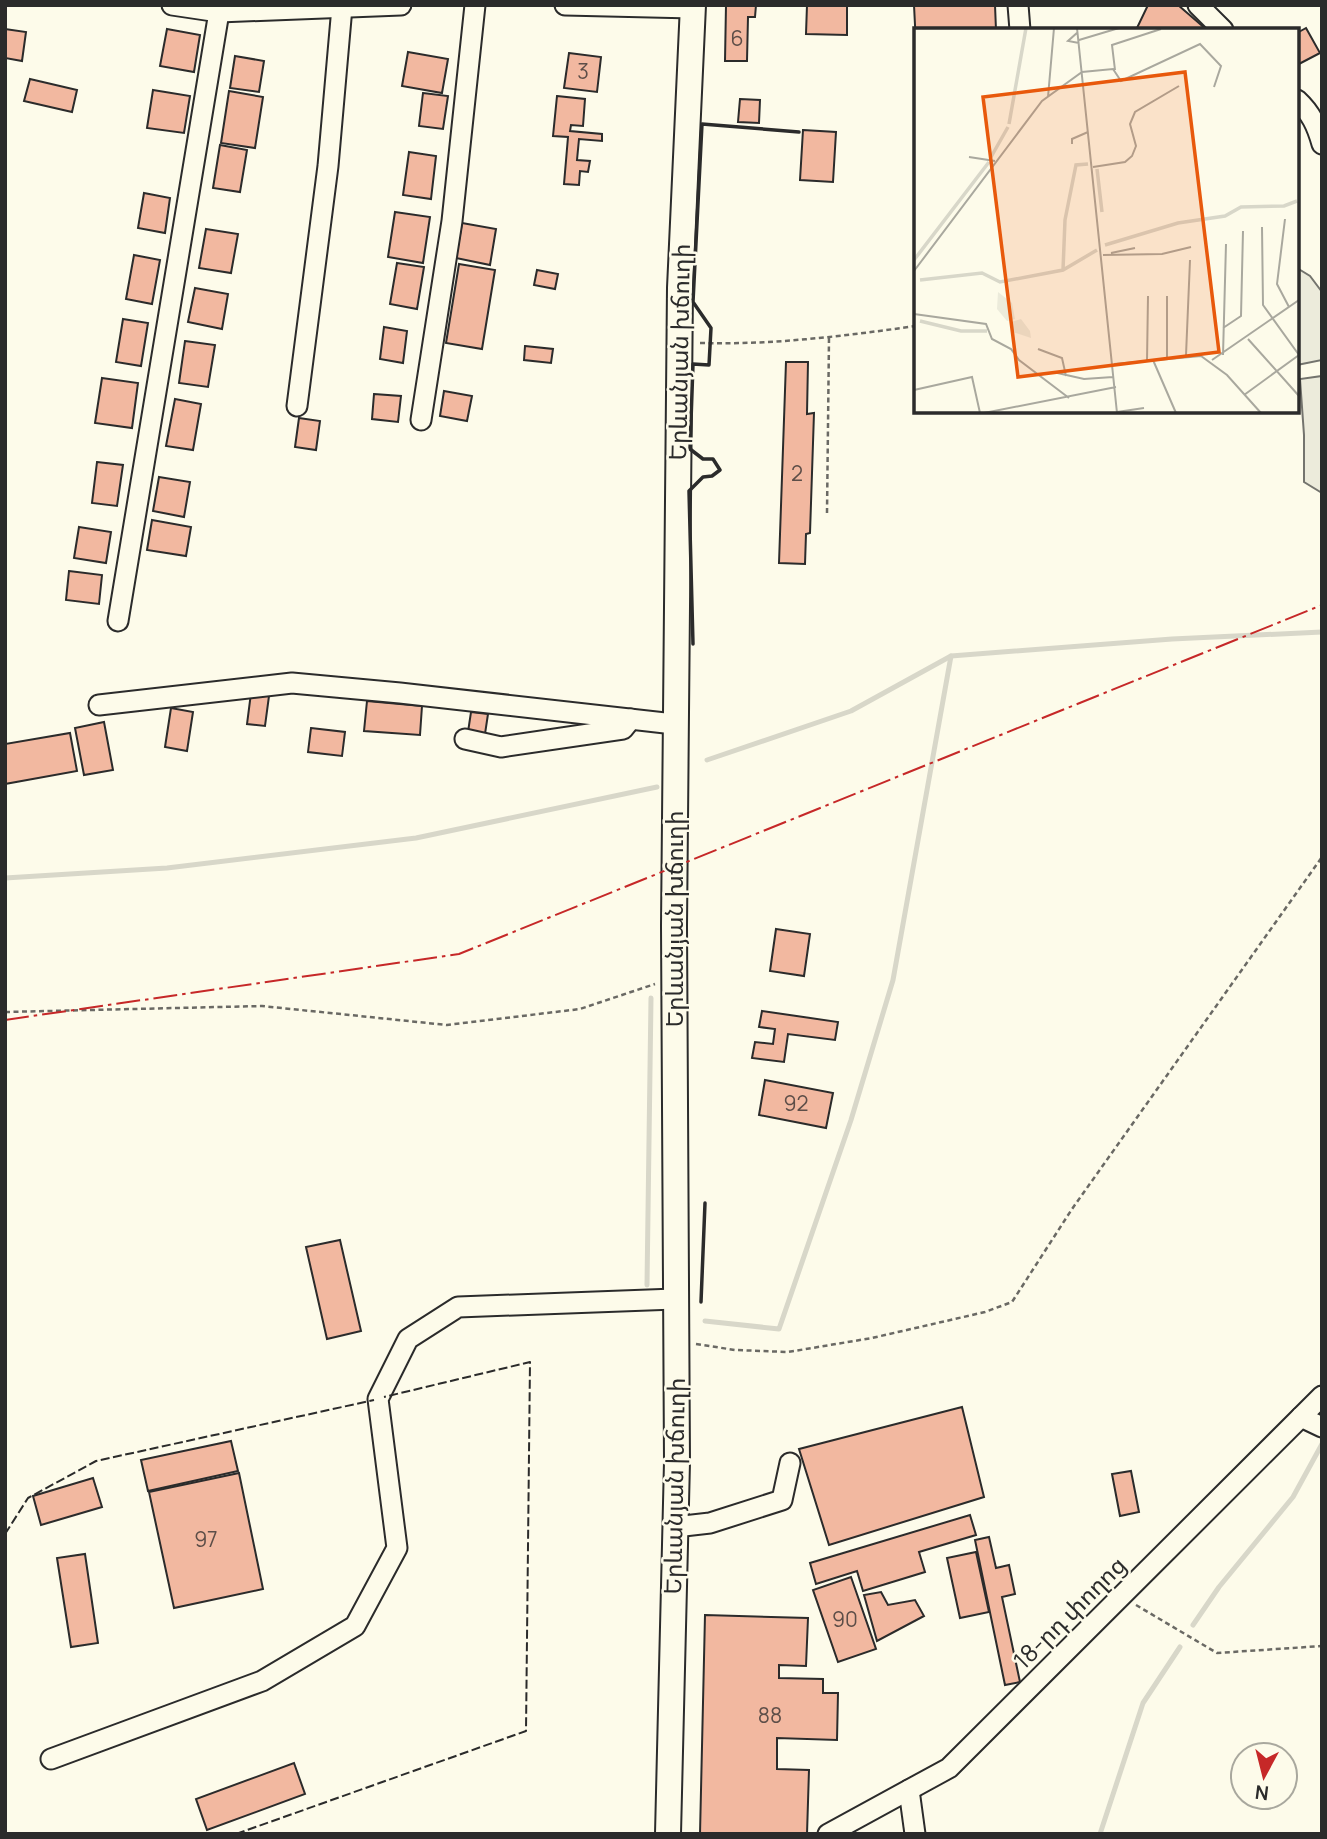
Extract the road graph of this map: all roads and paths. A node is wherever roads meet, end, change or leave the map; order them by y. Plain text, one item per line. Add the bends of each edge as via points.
1 (172, 5) edge
2 (401, 5) edge
3 (475, 5) edge
4 (565, 5) edge
5 (1018, 5) edge
6 (1198, 5) edge
7 (342, 7) junction
8 (693, 7) edge
9 (219, 12) junction
10 (1020, 28) edge
11 (1221, 28) edge
12 (1299, 102) edge
13 (1322, 144) edge
14 (914, 327) edge
15 (829, 338) junction
16 (680, 342) junction
17 (297, 406) dead end
18 (421, 421) dead end
19 (827, 513) dead end
20 (118, 621) dead end
21 (99, 705) dead end
22 (631, 719) junction
23 (674, 724) junction
24 (465, 739) dead end
25 (1322, 857) edge
26 (675, 977) junction
27 (5, 1012) edge
28 (675, 1299) junction
29 (676, 1340) junction
30 (1322, 1396) edge
31 (1301, 1417) junction
32 (1322, 1427) edge
33 (790, 1464) dead end
34 (675, 1527) junction
35 (1122, 1596) junction
36 (1322, 1646) edge
37 (51, 1759) dead end
38 (909, 1790) junction
39 (667, 1834) edge
40 (828, 1834) edge
41 (915, 1834) edge

1 - 9 street
2 - 7 street
3 - 18 street via 452,221
4 - 8 street
5 - 10 street
6 - 11 street
7 - 9 street
7 - 17 street via 328,166
8 - 16 main road, Երևանյան խճուղի
9 - 20 street
12 - 13 street via 1318,127
14 - 15 path
15 - 16 path
15 - 19 path
16 - 23 main road, Երևանյան խճուղի
21 - 22 street via 292,683
22 - 23 street
22 - 24 street via 623,729 501,747
23 - 26 main road, Երևանյան խճուղի
25 - 29 path via 1012,1302 885,1335 788,1352 735,1350
26 - 27 path via 580,1009 447,1025 262,1006
26 - 28 main road, Երևանյան խճուղի
28 - 29 main road, Երևանյան խճուղի
28 - 37 street via 458,1307 408,1339 378,1399 397,1548 355,1626 262,1681
29 - 34 main road, Երևանյան խճուղի
30 - 31 street, 18-րդ փողոց
31 - 32 street
31 - 35 street, 18-րդ փողոց
33 - 34 street via 782,1500 710,1523
34 - 39 main road, Երևանյան խճուղի
35 - 36 path via 1217,1653
35 - 38 street, 18-րդ փողոց via 949,1768
38 - 40 street, 18-րդ փողոց
38 - 41 street

